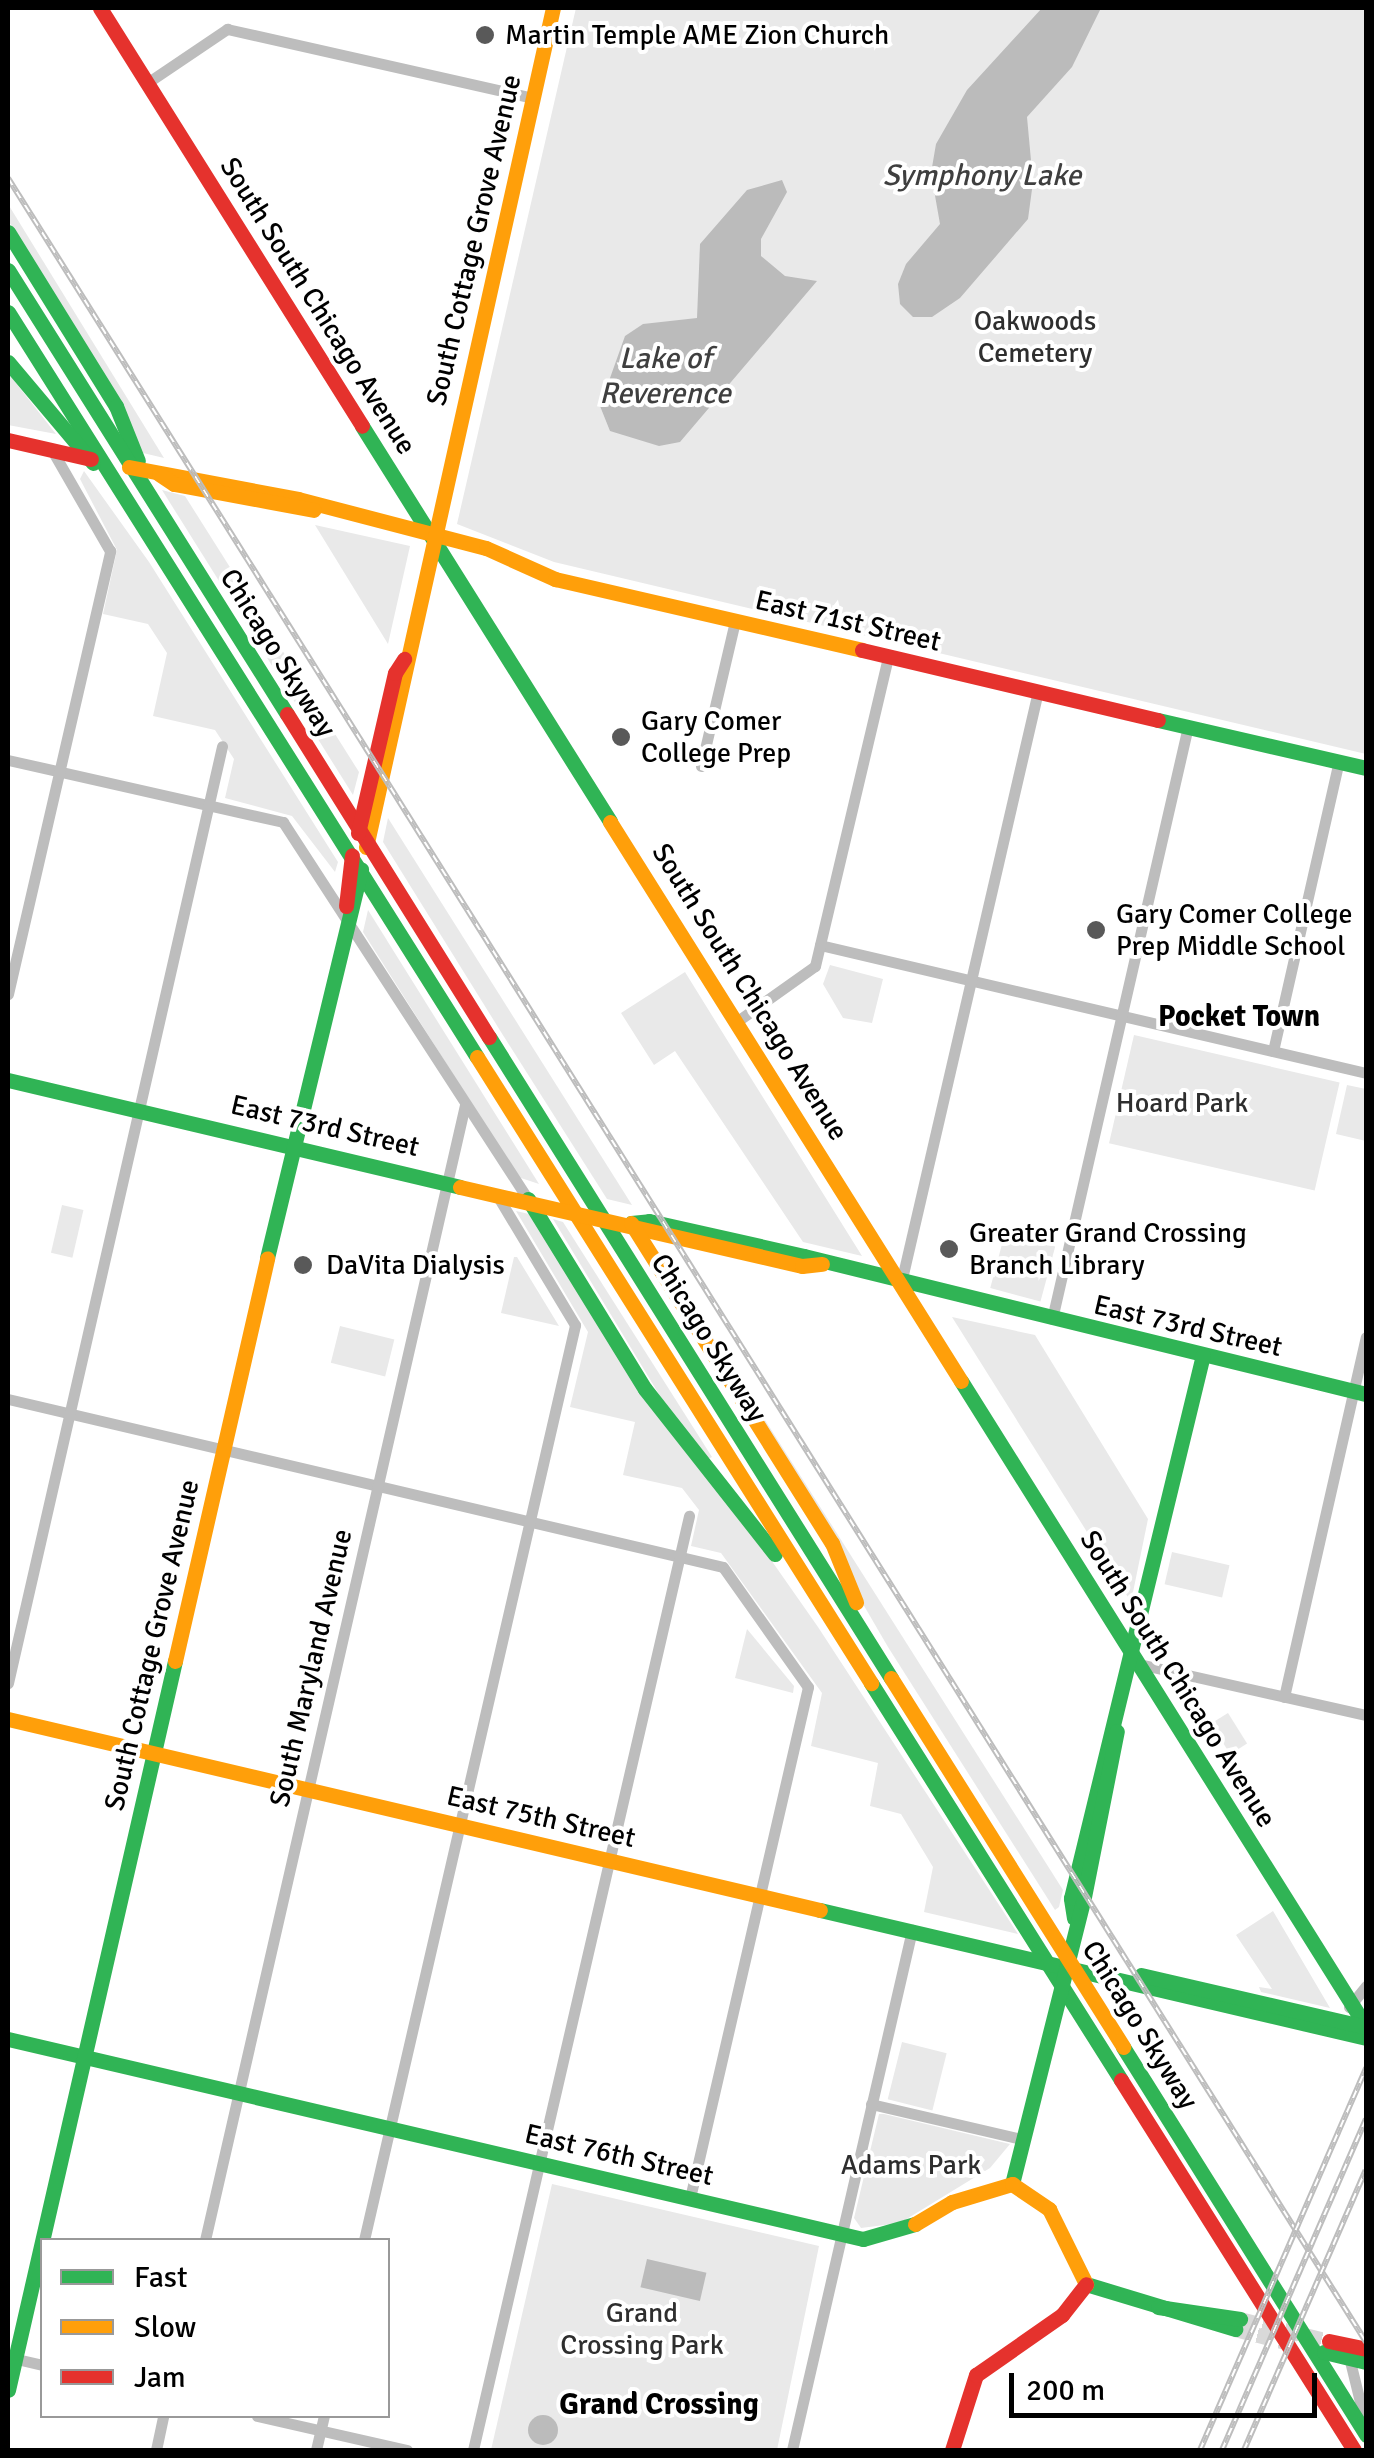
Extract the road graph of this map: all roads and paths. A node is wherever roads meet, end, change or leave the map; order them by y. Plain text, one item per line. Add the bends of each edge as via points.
1 (100, 8) edge
2 (553, 8) edge
3 (148, 83) junction
4 (532, 98) junction
5 (8, 232) edge
6 (8, 270) edge
7 (8, 312) edge
8 (8, 362) edge
9 (8, 440) edge
10 (127, 449) junction
11 (52, 450) junction
12 (114, 481) junction
13 (432, 534) junction
14 (735, 621) junction
15 (888, 656) junction
16 (1038, 691) junction
17 (1188, 726) junction
18 (222, 746) dead end
19 (8, 760) edge
20 (1339, 761) junction
21 (701, 766) dead end
22 (1366, 768) edge
23 (59, 772) junction
24 (208, 805) junction
25 (346, 913) junction
26 (820, 945) junction
27 (971, 980) junction
28 (8, 994) edge
29 (1123, 1016) junction
30 (739, 1020) junction
31 (1274, 1052) junction
32 (1366, 1073) edge
33 (8, 1080) edge
34 (465, 1106) junction
35 (139, 1110) junction
36 (293, 1144) junction
37 (448, 1180) junction
38 (496, 1191) junction
39 (528, 1199) junction
40 (631, 1223) junction
41 (901, 1283) junction
42 (1052, 1319) junction
43 (1366, 1338) edge
44 (1203, 1355) junction
45 (1360, 1393) edge
46 (8, 1399) edge
47 (69, 1413) junction
48 (224, 1448) junction
49 (379, 1484) junction
50 (689, 1516) dead end
51 (530, 1519) junction
52 (680, 1554) junction
53 (807, 1584) junction
54 (860, 1624) junction
55 (1136, 1660) junction
56 (8, 1682) edge
57 (1284, 1697) junction
58 (1366, 1715) edge
59 (8, 1719) edge
60 (153, 1751) junction
61 (310, 1788) junction
62 (460, 1824) junction
63 (610, 1859) junction
64 (760, 1894) junction
65 (912, 1930) junction
66 (1064, 1965) junction
67 (1366, 1986) edge
68 (1349, 2006) junction
69 (1364, 2032) edge
70 (8, 2038) edge
71 (85, 2056) junction
72 (240, 2092) junction
73 (871, 2104) junction
74 (390, 2128) junction
75 (1022, 2140) junction
76 (540, 2162) junction
77 (1012, 2184) junction
78 (690, 2198) junction
79 (841, 2233) junction
80 (40, 2238) edge
81 (205, 2238) edge
82 (364, 2238) edge
83 (40, 2240) edge
84 (1086, 2284) junction
85 (1237, 2324) tunnel mouth
86 (1337, 2348) junction
87 (1366, 2350) edge
88 (11, 2358) edge
89 (1366, 2362) edge
90 (40, 2365) edge
91 (8, 2390) edge
92 (164, 2418) edge
93 (267, 2418) edge
94 (324, 2418) edge
95 (1366, 2426) edge
96 (321, 2430) junction
97 (1366, 2435) edge
98 (156, 2450) edge
99 (316, 2450) edge
100 (407, 2450) edge
101 (472, 2450) edge
102 (792, 2450) edge
103 (952, 2450) edge
104 (1354, 2450) edge

1 - 3 main road, South South Chicago Avenue
2 - 4 main road, South Cottage Grove Avenue
3 - 4 street via 227,29
3 - 13 main road, South South Chicago Avenue
4 - 13 main road, South Cottage Grove Avenue
5 - 10 main road via 116,406
6 - 10 main road
7 - 12 main road, Chicago Skyway
8 - 12 main road
9 - 11 main road, East 71st Street
10 - 54 main road, Chicago Skyway via 145,488
11 - 13 main road, East 71st Street via 176,472
11 - 23 street via 110,550
12 - 53 main road, Chicago Skyway
13 - 14 main road, East 71st Street via 486,548 555,579
13 - 25 main road, South Cottage Grove Avenue via 345,886
13 - 30 main road, South South Chicago Avenue
14 - 15 main road, East 71st Street
14 - 21 street
15 - 16 main road, East 71st Street
15 - 26 street
16 - 17 main road, East 71st Street
16 - 27 street
17 - 20 main road, East 71st Street
17 - 29 street
18 - 24 street
19 - 23 street
20 - 22 main road, East 71st Street
20 - 31 street
23 - 24 street
23 - 28 street
24 - 25 street via 284,822
24 - 35 street
25 - 34 street
25 - 36 main road, South Cottage Grove Avenue
26 - 27 street
26 - 30 street via 811,973
27 - 29 street
27 - 41 street
29 - 31 street
29 - 42 street
30 - 41 main road, South South Chicago Avenue
31 - 32 street
33 - 35 main road, East 73rd Street
34 - 37 street, South Maryland Avenue
34 - 39 street
35 - 36 main road, East 73rd Street
35 - 47 street
36 - 37 main road, East 73rd Street
36 - 48 main road, South Cottage Grove Avenue
37 - 38 main road, East 73rd Street
37 - 49 street, South Maryland Avenue
38 - 39 main road, East 73rd Street
38 - 51 street via 575,1325
39 - 40 main road, East 73rd Street
39 - 53 main road via 668,1420 774,1554
40 - 41 main road, East 73rd Street via 649,1220
40 - 54 main road via 832,1543
41 - 42 main road, East 73rd Street
41 - 55 main road, South South Chicago Avenue
42 - 44 main road, East 73rd Street
43 - 45 street
44 - 45 main road, East 73rd Street
44 - 55 main road
45 - 57 street
46 - 47 street
47 - 48 street
47 - 56 street
48 - 49 street
48 - 60 main road, South Cottage Grove Avenue
49 - 51 street
49 - 61 street, South Maryland Avenue
50 - 52 street
51 - 52 street
51 - 62 street
52 - 63 street
52 - 64 street via 723,1568 808,1687
53 - 104 main road, Chicago Skyway
54 - 97 main road, Chicago Skyway
55 - 57 street
55 - 66 main road
55 - 68 main road, South South Chicago Avenue
57 - 58 street
59 - 60 main road, East 75th Street
60 - 61 main road, East 75th Street
60 - 71 main road, South Cottage Grove Avenue
61 - 62 main road, East 75th Street
61 - 72 street, South Maryland Avenue
62 - 63 main road, East 75th Street
62 - 74 street
63 - 64 main road, East 75th Street
63 - 76 street
64 - 65 main road, East 75th Street
64 - 78 street
65 - 66 main road, East 75th Street
65 - 73 street
66 - 69 main road, East 75th Street
66 - 75 main road
67 - 68 street
68 - 69 main road, South South Chicago Avenue
70 - 71 main road, East 76th Street
71 - 72 main road, East 76th Street
71 - 80 main road, South Cottage Grove Avenue
72 - 74 main road, East 76th Street
72 - 81 street, South Maryland Avenue
73 - 75 street
73 - 79 street
74 - 76 main road, East 76th Street
74 - 82 street
75 - 77 main road
76 - 78 main road, East 76th Street
76 - 101 street
77 - 79 main road, East 76th Street via 952,2202 901,2233
77 - 84 main road via 1049,2209
78 - 79 main road, East 76th Street
79 - 102 street
83 - 88 main road, South Cottage Grove Avenue
84 - 85 main road
84 - 103 main road via 1062,2315 976,2375
86 - 87 main road
86 - 89 main road
86 - 95 street
88 - 90 street
88 - 91 main road, South Cottage Grove Avenue
92 - 98 street
93 - 96 street
94 - 96 street
96 - 99 street
96 - 100 street

